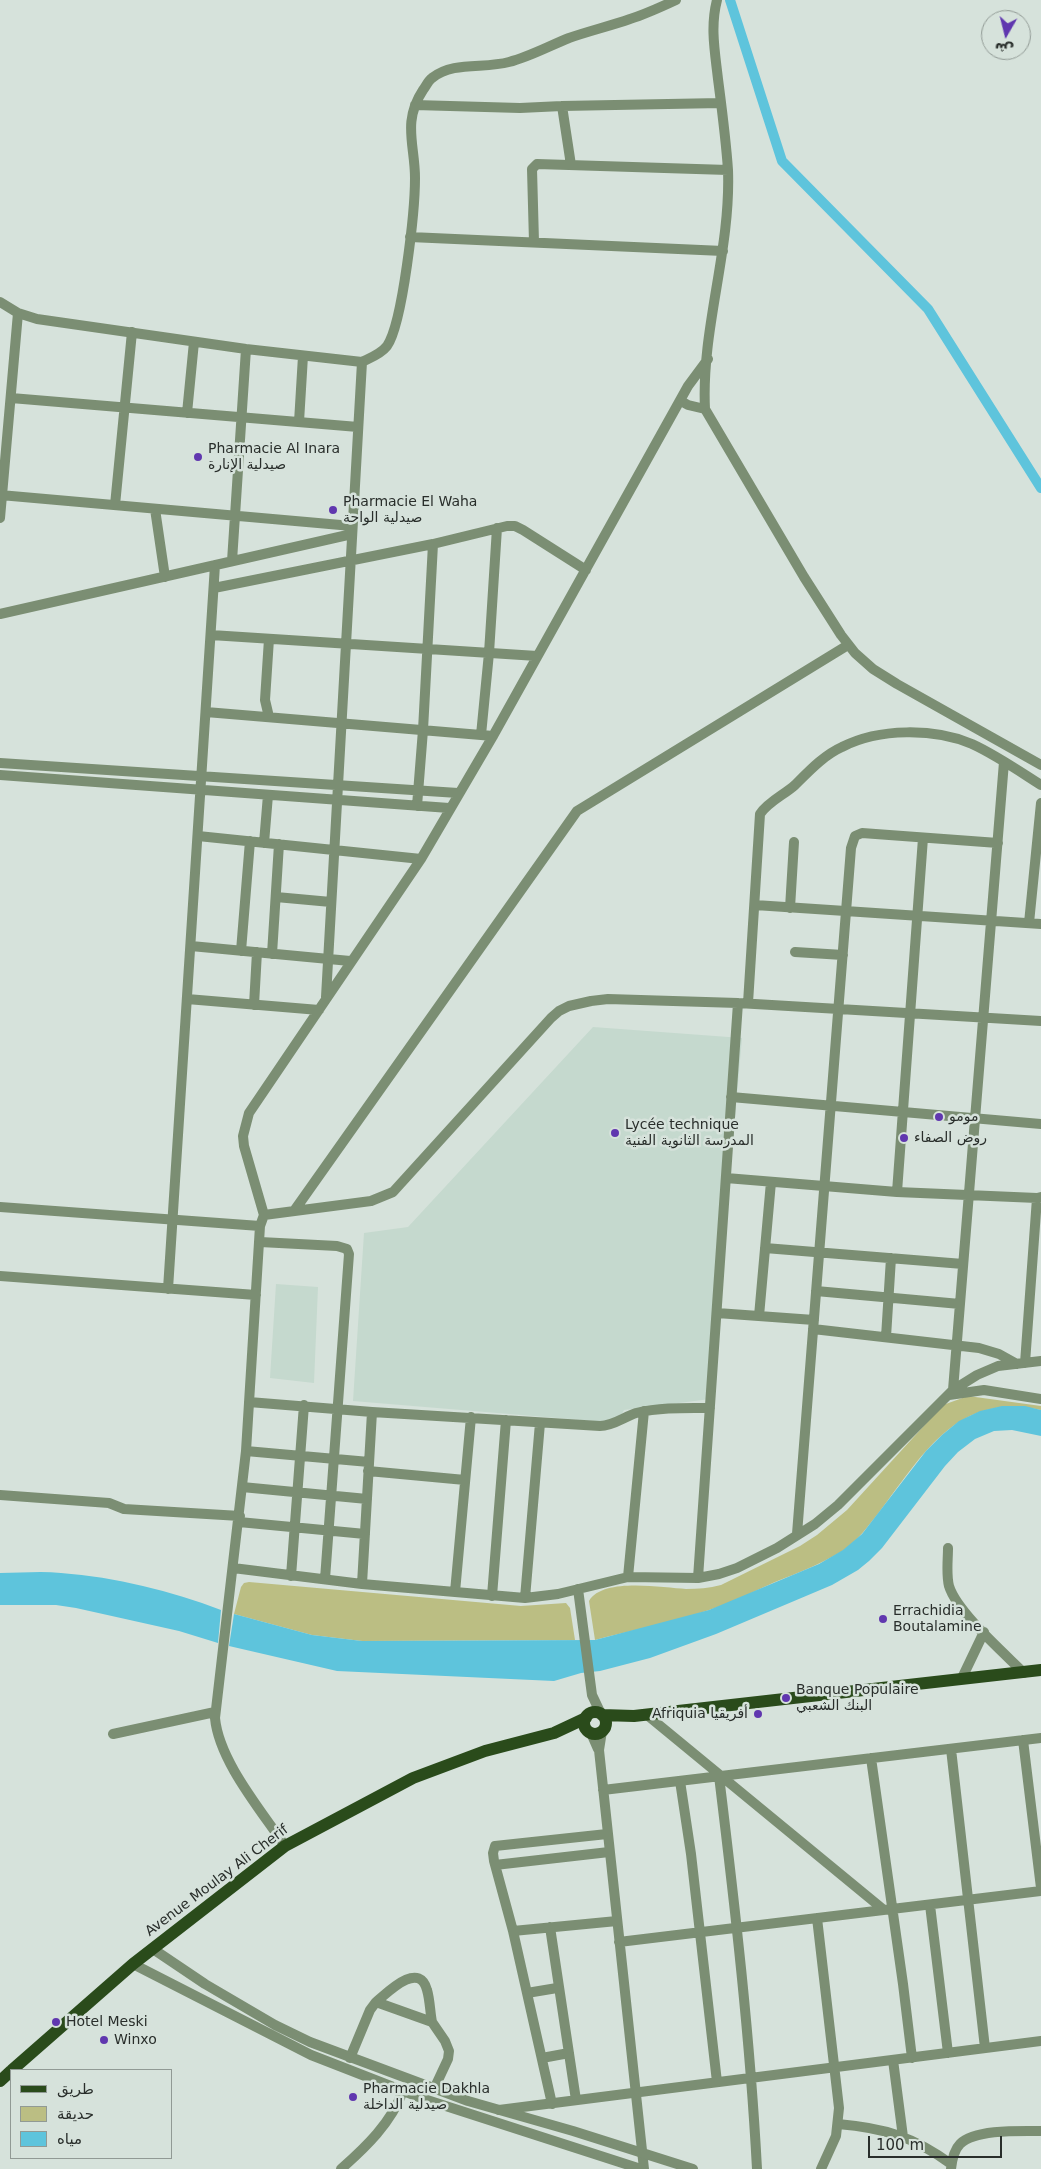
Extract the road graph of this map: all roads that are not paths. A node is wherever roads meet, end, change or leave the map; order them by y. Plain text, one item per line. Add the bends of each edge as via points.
1 (676, 0) edge
2 (717, 0) edge
3 (721, 103) junction
4 (415, 105) junction
5 (562, 106) junction
6 (571, 165) junction
7 (728, 170) junction
8 (410, 237) junction
9 (534, 242) junction
10 (723, 251) junction
11 (0, 302) edge
12 (18, 313) junction
13 (132, 332) junction
14 (194, 342) junction
15 (246, 349) junction
16 (304, 356) junction
17 (708, 359) junction
18 (362, 362) junction
19 (11, 398) junction
20 (681, 401) junction
21 (125, 407) junction
22 (705, 409) junction
23 (187, 413) junction
24 (241, 417) junction
25 (298, 422) junction
26 (358, 427) junction
27 (1, 495) edge
28 (116, 505) junction
29 (155, 509) junction
30 (234, 516) junction
31 (0, 518) edge
32 (497, 528) junction
33 (352, 530) junction
34 (433, 544) junction
35 (232, 561) junction
36 (351, 561) junction
37 (215, 565) junction
38 (586, 570) junction
39 (165, 576) junction
40 (214, 588) junction
41 (0, 614) edge
42 (211, 636) junction
43 (269, 639) junction
44 (346, 644) junction
45 (848, 645) junction
46 (428, 649) junction
47 (489, 653) junction
48 (537, 656) junction
49 (206, 712) junction
50 (269, 717) junction
51 (341, 723) junction
52 (423, 730) junction
53 (481, 735) junction
54 (493, 736) junction
55 (1004, 762) junction
56 (0, 763) edge
57 (1041, 765) edge
58 (0, 775) edge
59 (202, 776) junction
60 (338, 785) junction
61 (1041, 785) edge
62 (201, 790) junction
63 (419, 790) junction
64 (458, 793) junction
65 (268, 795) junction
66 (337, 800) junction
67 (1041, 803) edge
68 (417, 806) junction
69 (449, 808) junction
70 (198, 836) junction
71 (923, 838) junction
72 (250, 841) junction
73 (794, 842) dead end
74 (264, 843) junction
75 (998, 843) junction
76 (279, 844) junction
77 (334, 850) junction
78 (421, 859) junction
79 (1038, 861) edge
80 (276, 897) junction
81 (331, 902) junction
82 (755, 905) junction
83 (790, 908) junction
84 (846, 911) junction
85 (919, 916) junction
86 (992, 920) junction
87 (1029, 923) junction
88 (1041, 924) edge
89 (191, 946) junction
90 (241, 951) junction
91 (257, 952) junction
92 (795, 952) dead end
93 (272, 954) junction
94 (843, 955) junction
95 (328, 959) junction
96 (350, 961) junction
97 (326, 998) junction
98 (187, 999) junction
99 (743, 1003) junction
100 (254, 1005) junction
101 (838, 1009) junction
102 (319, 1010) junction
103 (911, 1013) junction
104 (984, 1018) junction
105 (1041, 1022) edge
106 (731, 1097) junction
107 (831, 1106) junction
108 (903, 1112) junction
109 (975, 1118) junction
110 (1041, 1124) edge
111 (726, 1178) junction
112 (770, 1182) junction
113 (825, 1184) junction
114 (897, 1192) junction
115 (969, 1196) junction
116 (1039, 1197) edge
117 (0, 1206) edge
118 (294, 1211) junction
119 (264, 1215) junction
120 (173, 1220) junction
121 (260, 1226) junction
122 (260, 1242) junction
123 (765, 1248) junction
124 (820, 1251) junction
125 (891, 1258) junction
126 (963, 1264) junction
127 (0, 1276) edge
128 (168, 1289) junction
129 (816, 1291) junction
130 (256, 1295) junction
131 (889, 1297) junction
132 (960, 1304) junction
133 (716, 1313) junction
134 (759, 1316) junction
135 (814, 1325) junction
136 (886, 1338) junction
137 (957, 1344) junction
138 (1041, 1361) edge
139 (1021, 1363) junction
140 (951, 1392) junction
141 (1041, 1399) edge
142 (249, 1402) junction
143 (304, 1405) junction
144 (710, 1408) junction
145 (338, 1409) junction
146 (372, 1412) junction
147 (644, 1412) junction
148 (471, 1417) junction
149 (506, 1420) junction
150 (540, 1423) junction
151 (246, 1451) junction
152 (300, 1456) junction
153 (334, 1459) junction
154 (369, 1467) junction
155 (465, 1480) junction
156 (242, 1487) junction
157 (297, 1492) junction
158 (0, 1495) edge
159 (331, 1495) junction
160 (367, 1498) junction
161 (240, 1519) junction
162 (295, 1527) junction
163 (329, 1531) junction
164 (364, 1534) junction
165 (797, 1534) junction
166 (948, 1548) dead end
167 (233, 1568) junction
168 (291, 1576) junction
169 (628, 1577) junction
170 (698, 1578) junction
171 (325, 1579) junction
172 (362, 1584) junction
173 (578, 1589) junction
174 (455, 1592) junction
175 (492, 1596) junction
176 (526, 1598) junction
177 (984, 1632) junction
178 (1041, 1670) edge
179 (1024, 1673) junction
180 (962, 1678) junction
181 (592, 1695) junction
182 (215, 1712) junction
183 (602, 1714) junction
184 (647, 1715) junction
185 (634, 1716) junction
186 (587, 1717) junction
187 (596, 1731) junction
188 (554, 1733) junction
189 (113, 1734) dead end
190 (1041, 1738) edge
191 (1022, 1740) junction
192 (951, 1749) junction
193 (871, 1758) junction
194 (721, 1776) junction
195 (680, 1781) junction
196 (603, 1790) junction
197 (607, 1834) junction
198 (540, 1841) junction
199 (285, 1846) junction
200 (609, 1852) junction
201 (544, 1860) junction
202 (495, 1865) junction
203 (1041, 1889) edge
204 (967, 1900) junction
205 (930, 1905) junction
206 (888, 1910) junction
207 (817, 1918) junction
208 (617, 1921) junction
209 (550, 1928) junction
210 (737, 1928) junction
211 (513, 1931) junction
212 (699, 1932) junction
213 (619, 1942) junction
214 (153, 1949) junction
215 (133, 1964) junction
216 (558, 1988) junction
217 (527, 1993) junction
218 (376, 2002) junction
219 (432, 2022) junction
220 (1041, 2041) edge
221 (985, 2048) junction
222 (569, 2053) junction
223 (948, 2053) junction
224 (350, 2058) junction
225 (542, 2058) junction
226 (912, 2058) junction
227 (893, 2060) junction
228 (835, 2067) junction
229 (13, 2069) edge
230 (10, 2072) edge
231 (752, 2078) junction
232 (0, 2080) edge
233 (717, 2082) junction
234 (434, 2088) junction
235 (403, 2091) junction
236 (636, 2093) junction
237 (576, 2100) junction
238 (552, 2104) junction
239 (499, 2110) junction
240 (838, 2124) junction
241 (1041, 2131) edge
242 (903, 2137) junction
243 (642, 2152) junction
244 (951, 2167) edge
245 (341, 2169) edge
246 (642, 2169) edge
247 (694, 2169) edge
248 (757, 2169) edge
249 (821, 2169) edge

1 - 4 street via 630,20 567,39 510,62 444,71 430,80
2 - 3 street via 713,40
3 - 5 street
3 - 7 street
4 - 5 street
4 - 8 street via 410,130 415,176
5 - 6 street
6 - 7 street
6 - 9 street via 537,164 533,167
7 - 10 street
8 - 9 street
8 - 18 street via 392,336 379,354
9 - 10 street
10 - 17 street
11 - 12 street
12 - 13 street via 37,319
12 - 19 street
13 - 14 street
13 - 21 street
14 - 15 street
14 - 23 street
15 - 16 street
15 - 24 street
16 - 18 street
16 - 25 street
17 - 20 street
17 - 22 street
18 - 26 street
19 - 21 street
19 - 27 street
20 - 22 street
20 - 38 street
21 - 23 street
21 - 28 street
22 - 45 street
23 - 24 street
24 - 25 street
24 - 30 street
25 - 26 street
26 - 33 street
27 - 28 street
27 - 31 street
28 - 29 street
29 - 30 street
29 - 39 street
30 - 33 street
30 - 35 street
32 - 34 street
32 - 38 street via 515,526
32 - 47 street
33 - 35 street
33 - 36 street
34 - 36 street
34 - 46 street
35 - 37 street
36 - 40 street
36 - 44 street
37 - 39 street
37 - 40 street
38 - 48 street
39 - 41 street
40 - 42 street
42 - 43 street
42 - 49 street
43 - 44 street
43 - 50 street via 266,700
44 - 46 street
44 - 51 street
45 - 57 street via 881,674
45 - 118 street via 577,811
46 - 47 street
46 - 52 street
47 - 48 street
47 - 53 street
48 - 54 street
49 - 50 street
49 - 59 street
50 - 51 street
51 - 52 street
51 - 60 street
52 - 53 street
52 - 63 street
53 - 54 street
54 - 64 street
55 - 61 street
55 - 75 street
55 - 82 street via 956,739 924,734 884,734 842,746 760,814
56 - 59 street
58 - 62 street
59 - 60 street
59 - 62 street
60 - 63 street
60 - 66 street
62 - 65 street
62 - 70 street
63 - 64 street
63 - 68 street
64 - 69 street
65 - 66 street
65 - 74 street
66 - 68 street
66 - 77 street
67 - 79 street
68 - 69 street
69 - 78 street
70 - 72 street
70 - 89 street
71 - 75 street
71 - 84 street via 858,834 851,848
71 - 85 street
72 - 74 street
72 - 90 street
73 - 83 street
74 - 76 street
75 - 86 street
76 - 77 street
76 - 80 street
77 - 78 street
77 - 81 street
78 - 96 street
79 - 87 street
80 - 81 street
80 - 93 street
81 - 95 street
82 - 83 street
82 - 99 street
83 - 84 street
84 - 85 street
84 - 94 street
85 - 86 street
85 - 103 street
86 - 87 street
86 - 104 street
87 - 88 street
89 - 90 street
89 - 98 street
90 - 91 street
91 - 93 street
91 - 100 street
92 - 94 street
93 - 95 street
94 - 101 street
95 - 96 street
95 - 97 street
96 - 97 street
97 - 102 street
98 - 100 street
98 - 120 street
99 - 101 street
99 - 106 street
99 - 118 street via 608,999 578,1003 559,1011 394,1192 371,1201
100 - 102 street
101 - 103 street
101 - 107 street
102 - 119 street via 249,1113 244,1146
103 - 104 street
103 - 108 street
104 - 105 street
104 - 109 street
106 - 107 street
106 - 111 street
107 - 108 street
107 - 113 street
108 - 109 street
108 - 114 street
109 - 110 street
109 - 115 street
111 - 112 street
111 - 133 street
112 - 113 street
112 - 123 street
113 - 114 street
113 - 124 street
114 - 115 street
115 - 116 street
115 - 126 street
116 - 139 street
117 - 120 street
118 - 119 street
119 - 121 street
120 - 121 street
120 - 128 street
121 - 122 street
122 - 130 street
122 - 145 street via 337,1246 348,1251 350,1259
123 - 124 street
123 - 134 street
124 - 125 street
124 - 129 street
125 - 126 street
125 - 131 street
126 - 132 street
127 - 128 street
128 - 130 street
129 - 131 street
129 - 135 street
130 - 142 street
131 - 132 street
131 - 136 street
132 - 137 street
133 - 134 street
133 - 144 street
134 - 135 street
135 - 136 street
135 - 165 street
136 - 137 street
137 - 139 street
137 - 140 street
138 - 139 street
139 - 140 street via 998,1366
140 - 141 street via 984,1390
140 - 165 street via 838,1505
142 - 143 street
142 - 151 street
143 - 145 street
143 - 152 street
144 - 147 street
144 - 170 street
145 - 146 street
145 - 153 street
146 - 148 street
146 - 154 street
147 - 150 street via 625,1416 606,1426
147 - 169 street
148 - 149 street
148 - 155 street
149 - 150 street
149 - 175 street
150 - 176 street
151 - 152 street
151 - 156 street
152 - 153 street
152 - 157 street
153 - 154 street
153 - 159 street
154 - 155 street
154 - 160 street
155 - 174 street
156 - 157 street
156 - 161 street
157 - 159 street
157 - 162 street
158 - 161 street via 110,1503 124,1508
159 - 160 street
159 - 163 street
160 - 164 street
161 - 162 street
161 - 167 street
162 - 163 street
162 - 168 street
163 - 164 street
163 - 171 street
164 - 172 street
165 - 170 street via 736,1568
166 - 177 street via 950,1588
167 - 168 street
167 - 182 street
168 - 171 street
169 - 170 street
169 - 173 street
171 - 172 street
172 - 174 street
173 - 176 street
173 - 181 street
174 - 175 street
175 - 176 street
177 - 179 street
177 - 180 street
178 - 179 main road
179 - 180 main road
180 - 184 main road
181 - 183 street
181 - 186 street
182 - 189 street
182 - 199 street via 216,1731 224,1752
183 - 185 main road
183 - 186 main road via 595,1712
183 - 187 main road via 606,1720
184 - 185 main road
184 - 194 street
185 - 187 main road
186 - 187 main road via 585,1724
186 - 188 main road
187 - 188 main road
187 - 196 street
188 - 199 main road, Avenue Moulay Ali Cherif via 485,1751 413,1778
190 - 191 street
191 - 192 street
191 - 203 street
192 - 193 street
192 - 204 street
193 - 194 street
193 - 206 street
194 - 195 street
194 - 206 street
194 - 210 street
195 - 196 street
195 - 212 street
196 - 197 street
197 - 198 street
197 - 200 street
198 - 201 street
198 - 202 street via 495,1846
199 - 214 main road, Avenue Moulay Ali Cherif
200 - 201 street
200 - 208 street
201 - 202 street
202 - 211 street
203 - 204 street
204 - 205 street
204 - 221 street
205 - 206 street
205 - 223 street
206 - 207 street
206 - 226 street via 903,1984
207 - 210 street
207 - 228 street
208 - 209 street
208 - 213 street
209 - 211 street
209 - 216 street
210 - 212 street
210 - 231 street
211 - 217 street
212 - 213 street
212 - 233 street
213 - 236 street
214 - 215 main road, Avenue Moulay Ali Cherif
214 - 224 street via 275,2025
215 - 229 main road, Avenue Moulay Ali Cherif
215 - 235 street via 286,2044
216 - 217 street
216 - 222 street
217 - 225 street
218 - 219 street
218 - 219 street via 403,1980 416,1979 427,1988
218 - 224 street
219 - 234 street via 449,2051 446,2067
220 - 221 street
221 - 223 street
222 - 225 street
222 - 237 street
223 - 226 street
224 - 234 street
225 - 238 street
226 - 227 street
227 - 228 street
227 - 242 street
228 - 231 street
228 - 240 street
230 - 232 main road, Avenue Moulay Ali Cherif
231 - 233 street
231 - 248 street
233 - 236 street
234 - 239 street
235 - 245 street via 382,2128
235 - 246 street
236 - 237 street
236 - 243 street
237 - 238 street
238 - 239 street
239 - 243 street
240 - 242 street via 871,2127
240 - 249 street
241 - 244 street via 971,2137 958,2147
242 - 244 street via 929,2148
243 - 246 street
243 - 247 street

